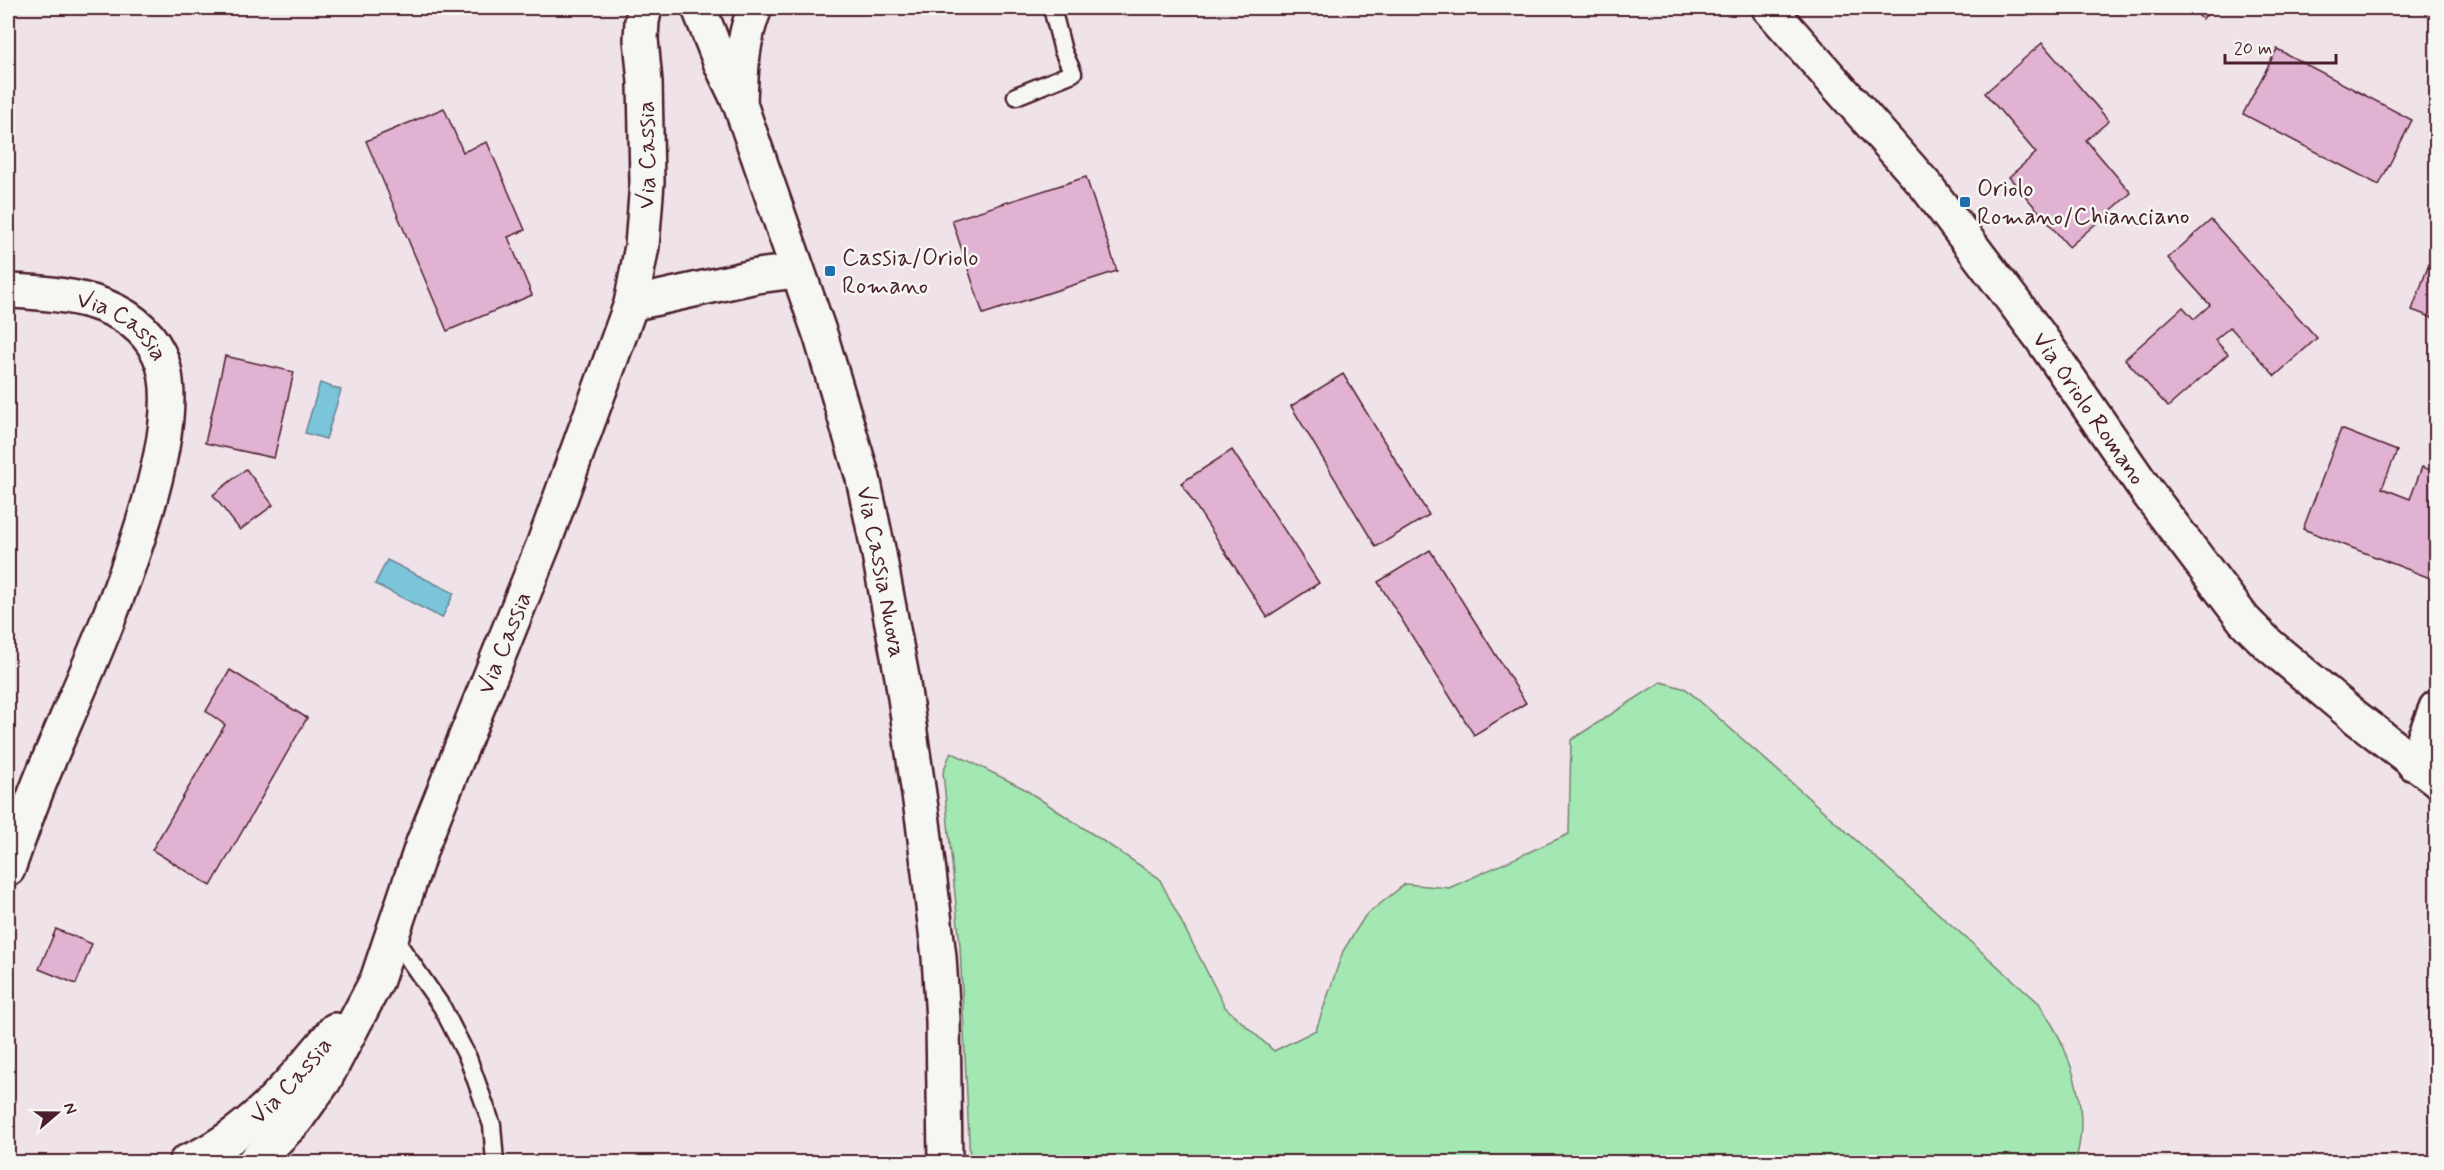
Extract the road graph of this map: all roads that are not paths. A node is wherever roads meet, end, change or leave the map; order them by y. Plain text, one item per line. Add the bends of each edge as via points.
1 (645, 8) edge
2 (699, 8) edge
3 (755, 8) edge
4 (1052, 8) edge
5 (1769, 8) edge
6 (1017, 96) dead end
7 (740, 104) junction
8 (797, 271) junction
9 (8, 291) edge
10 (631, 304) junction
11 (2436, 708) edge
12 (45, 769) junction
13 (2425, 772) edge
14 (8, 838) edge
15 (8, 869) edge
16 (392, 935) junction
17 (377, 980) junction
18 (186, 1162) edge
19 (254, 1162) edge
20 (495, 1162) edge
21 (945, 1162) edge

1 - 10 street, Via Cassia via 641,39 647,183 642,246
2 - 7 street, Via Cassia Nuova
3 - 7 street via 741,57
4 - 6 lane via 1073,73
5 - 13 street, Via Oriolo Romano via 1927,187 2244,620
7 - 8 street, Via Cassia Nuova
8 - 10 street
8 - 21 street, Via Cassia Nuova via 863,478 902,677 939,957
9 - 12 street, Via Cassia via 66,295 115,312 150,340 167,385 165,437 139,535
10 - 16 street, Via Cassia via 544,543 423,843
11 - 13 street
12 - 14 street, Via Cassia
12 - 15 street, Via Cassia
16 - 17 street, Via Cassia
16 - 20 lane via 442,1007 468,1058 492,1125
17 - 18 street, Via Cassia via 270,1104 219,1145
17 - 19 street, Via Cassia via 324,1081 296,1120

